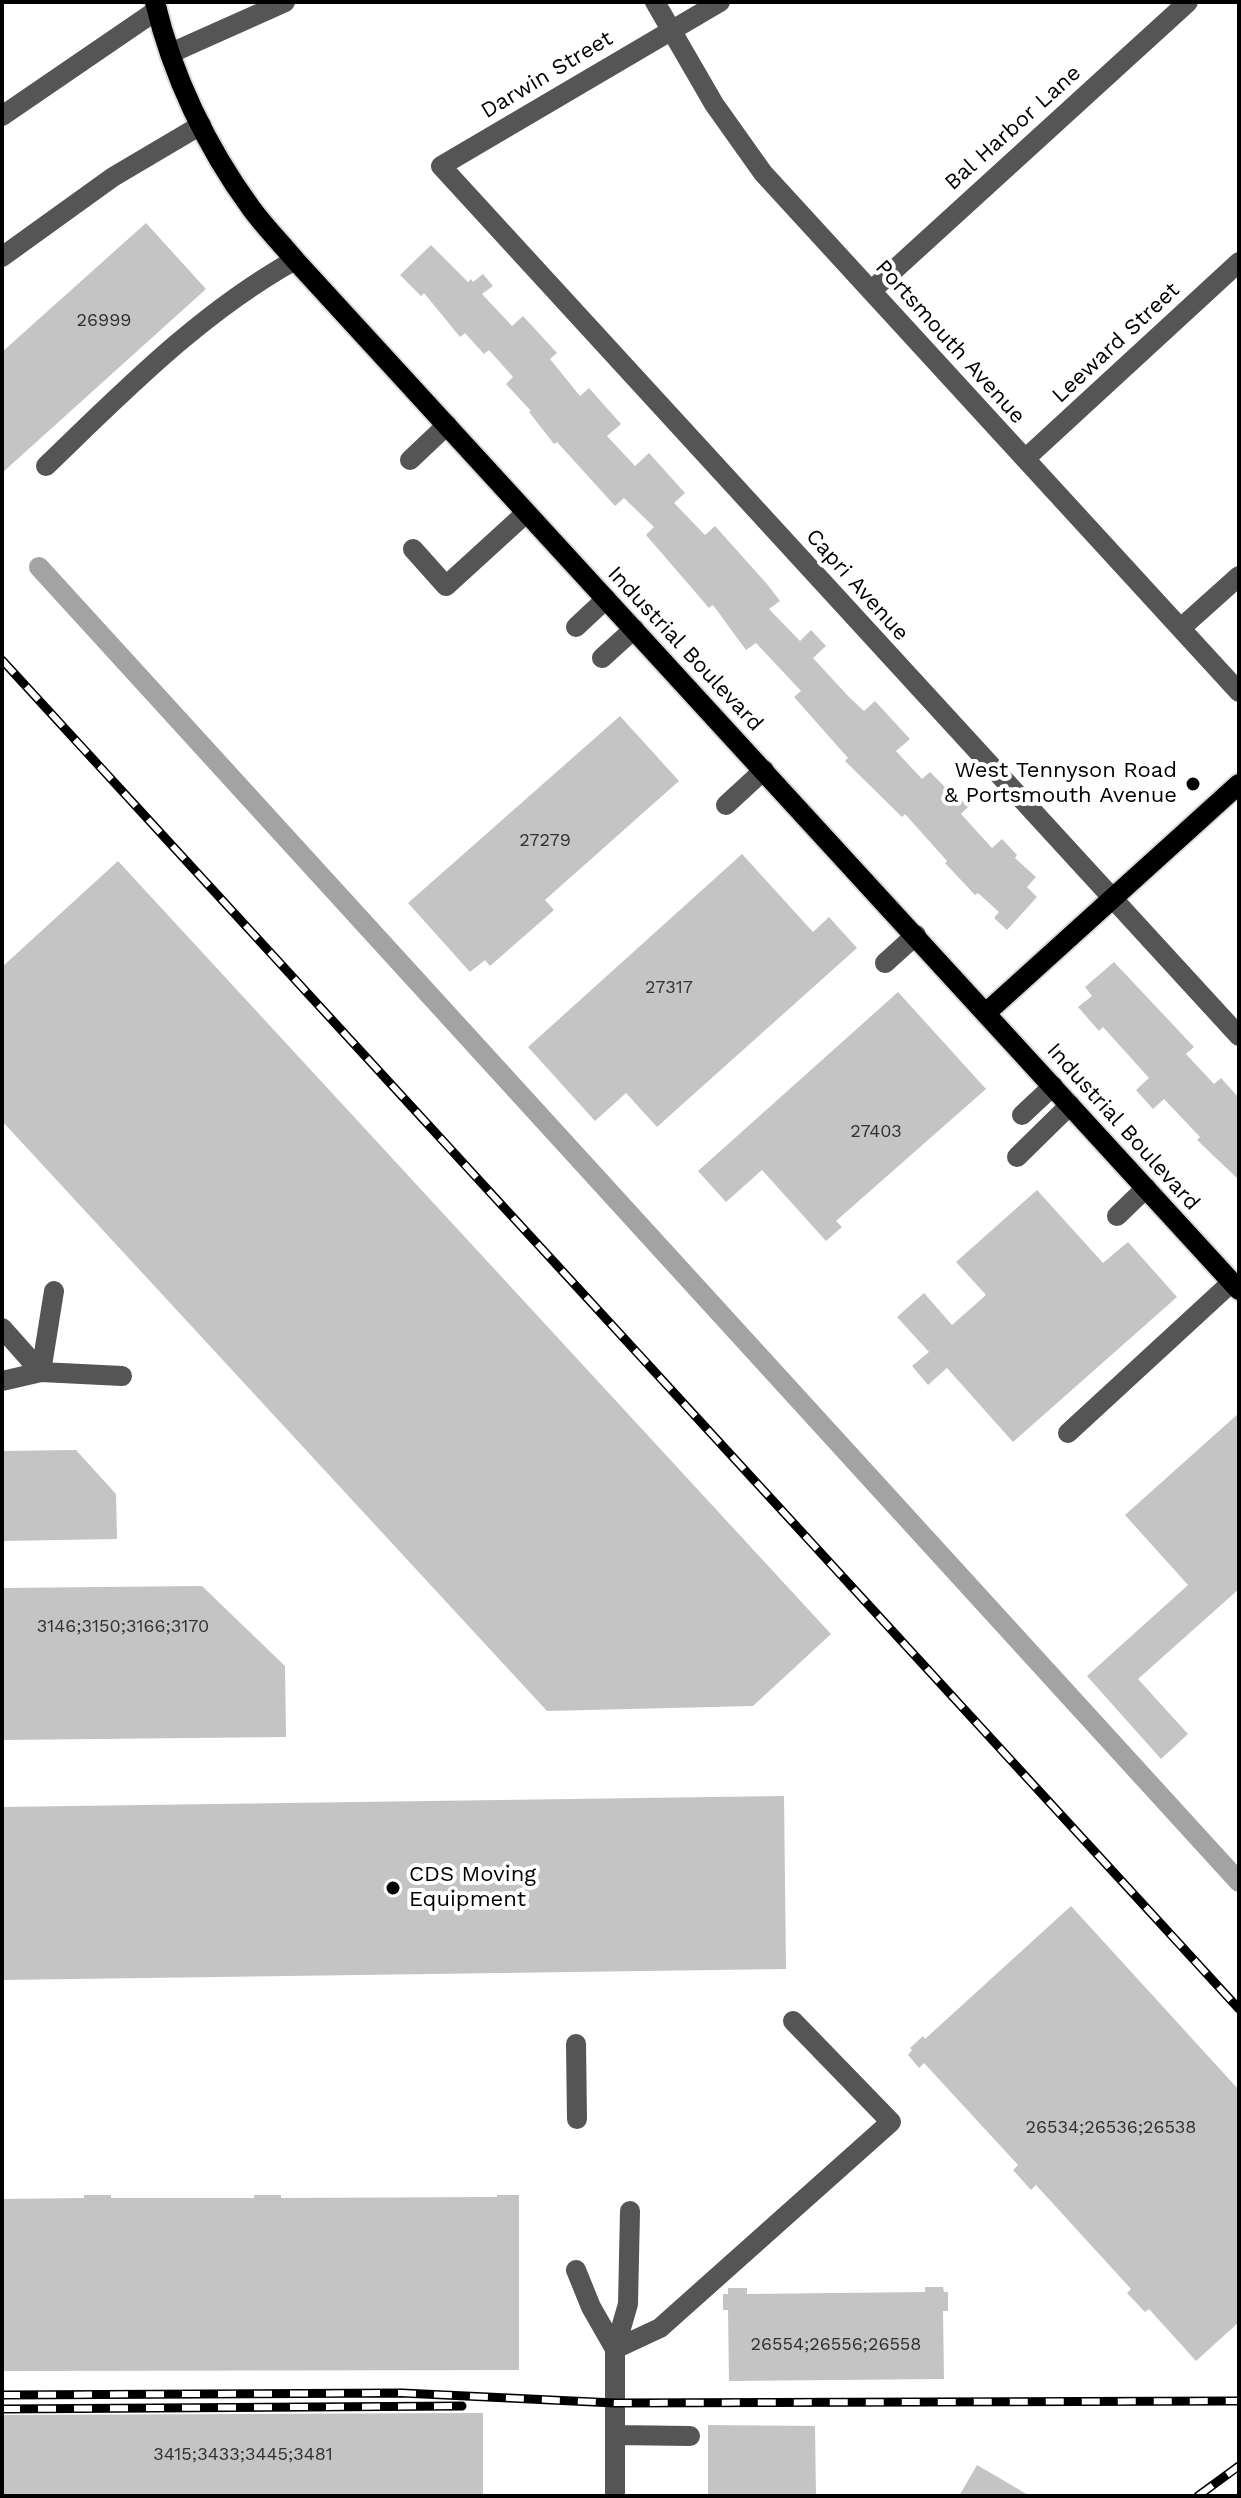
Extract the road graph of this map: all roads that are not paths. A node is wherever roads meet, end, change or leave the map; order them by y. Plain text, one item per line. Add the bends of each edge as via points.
1 (285, 2) edge
2 (655, 2) edge
3 (720, 2) edge
4 (1188, 2) edge
5 (156, 6) edge
6 (672, 29) junction
7 (171, 53) junction
8 (2, 116) edge
9 (201, 125) junction
10 (441, 166) joint
11 (2, 257) edge
12 (295, 260) junction
13 (1239, 262) edge
14 (871, 291) junction
15 (447, 425) junction
16 (1025, 459) junction
17 (410, 460) dead end
18 (46, 466) dead end
19 (526, 513) junction
20 (413, 549) dead end
21 (1239, 576) edge
22 (606, 599) junction
23 (576, 627) dead end
24 (1181, 628) junction
25 (634, 629) junction
26 (602, 658) dead end
27 (1239, 692) edge
28 (764, 770) junction
29 (1239, 784) edge
30 (726, 805) dead end
31 (1112, 899) junction
32 (916, 935) junction
33 (885, 963) dead end
34 (987, 1012) junction
35 (1239, 1036) edge
36 (1053, 1086) junction
37 (1070, 1105) junction
38 (1022, 1115) dead end
39 (1017, 1157) dead end
40 (1146, 1188) junction
41 (1117, 1216) dead end
42 (1236, 1286) edge
43 (54, 1291) dead end
44 (2, 1328) edge
45 (41, 1372) junction
46 (122, 1376) dead end
47 (2, 1381) edge
48 (1068, 1433) dead end
49 (793, 2021) dead end
50 (576, 2044) dead end
51 (577, 2119) dead end
52 (630, 2211) dead end
53 (576, 2270) dead end
54 (615, 2349) junction
55 (615, 2435) junction
56 (690, 2436) dead end
57 (615, 2496) edge

1 - 7 street
2 - 6 street, Portsmouth Avenue
3 - 6 street, Darwin Street
4 - 14 street, Bal Harbor Lane
5 - 7 main road, Industrial Boulevard
5 - 8 street
6 - 10 street, Darwin Street
6 - 14 street, Portsmouth Avenue via 714,104 763,173
7 - 9 main road, Industrial Boulevard
9 - 11 street via 113,177
9 - 12 main road, Industrial Boulevard via 251,208
10 - 31 street, Capri Avenue
12 - 15 main road, Industrial Boulevard
12 - 18 street via 250,285 151,364
13 - 16 street, Leeward Street
14 - 16 street, Portsmouth Avenue
15 - 17 street
15 - 19 main road, Industrial Boulevard
16 - 24 street, Portsmouth Avenue
19 - 20 street via 446,586
19 - 22 main road, Industrial Boulevard
21 - 24 street
22 - 23 street
22 - 25 main road, Industrial Boulevard
24 - 27 street, Portsmouth Avenue
25 - 26 street
25 - 28 main road, Industrial Boulevard
28 - 30 street
28 - 32 main road, Industrial Boulevard
29 - 31 main road
31 - 34 main road
31 - 35 street, Capri Avenue
32 - 33 street
32 - 34 main road, Industrial Boulevard
34 - 36 main road, Industrial Boulevard
36 - 37 main road, Industrial Boulevard
36 - 38 street
37 - 39 street
37 - 40 main road, Industrial Boulevard
40 - 41 street
40 - 42 main road, Industrial Boulevard
42 - 48 street
43 - 45 street
44 - 45 street
45 - 46 street
45 - 47 street
49 - 54 street via 891,2122 660,2328
50 - 51 street
52 - 54 street via 628,2304
53 - 54 street
54 - 55 street
55 - 56 street
55 - 57 street

